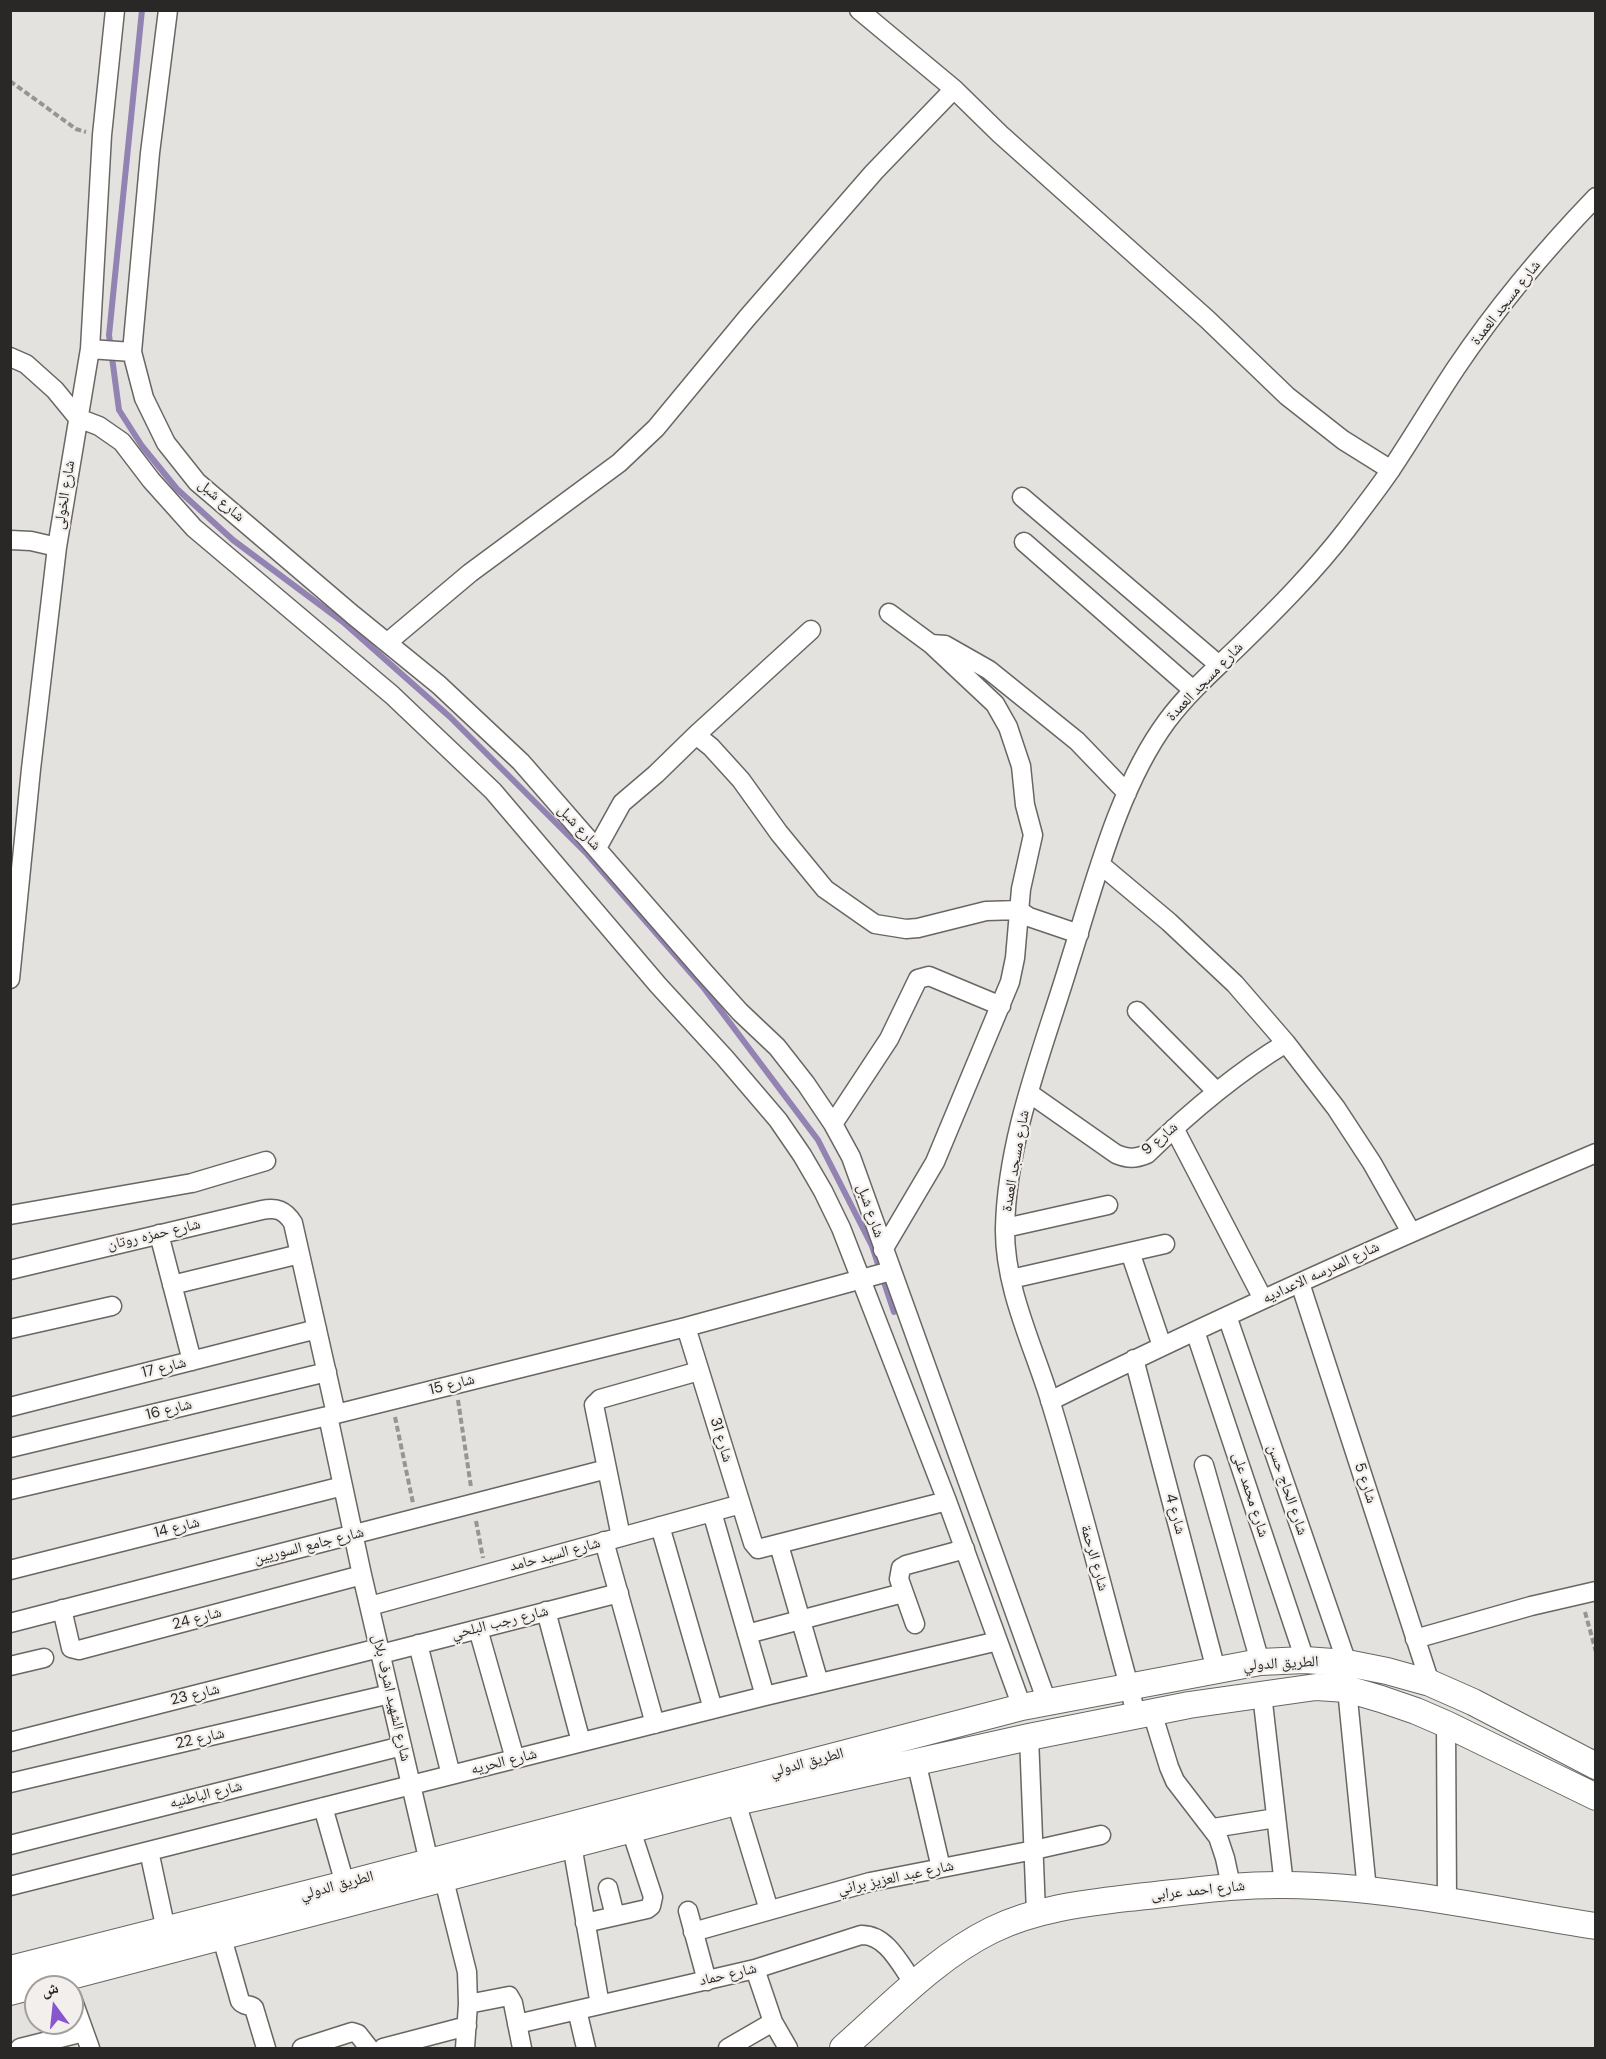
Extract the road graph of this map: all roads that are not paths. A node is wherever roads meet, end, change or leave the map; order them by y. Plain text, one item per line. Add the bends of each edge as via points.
1 (115, 10) edge
2 (168, 10) edge
3 (859, 10) edge
4 (954, 88) junction
5 (1596, 196) edge
6 (94, 350) junction
7 (128, 352) junction
8 (10, 357) edge
9 (78, 418) junction
10 (1391, 470) junction
11 (1022, 497) dead end
12 (10, 540) edge
13 (1024, 543) dead end
14 (57, 547) junction
15 (889, 613) dead end
16 (811, 630) dead end
17 (388, 642) junction
18 (931, 644) junction
19 (1219, 665) junction
20 (1193, 690) junction
21 (696, 735) junction
22 (1127, 793) junction
23 (597, 848) junction
24 (1101, 865) junction
25 (1019, 910) junction
26 (1079, 934) junction
27 (10, 979) edge
28 (1001, 1006) junction
29 (1137, 1011) dead end
30 (1286, 1043) junction
31 (1215, 1091) junction
32 (1029, 1092) junction
33 (833, 1124) junction
34 (1174, 1128) junction
35 (1596, 1153) edge
36 (266, 1161) dead end
37 (1108, 1205) dead end
38 (10, 1215) edge
39 (293, 1223) joint
40 (1005, 1228) junction
41 (1411, 1232) junction
42 (159, 1234) junction
43 (1165, 1244) dead end
44 (883, 1250) junction
45 (1130, 1252) junction
46 (300, 1254) junction
47 (10, 1270) edge
48 (891, 1271) junction
49 (860, 1279) junction
50 (1011, 1280) junction
51 (1300, 1283) junction
52 (172, 1285) junction
53 (1263, 1299) junction
54 (112, 1306) dead end
55 (1227, 1316) junction
56 (686, 1327) junction
57 (10, 1329) edge
58 (317, 1329) junction
59 (1196, 1331) junction
60 (1162, 1346) junction
61 (1134, 1359) junction
62 (192, 1361) junction
63 (699, 1371) junction
64 (327, 1372) junction
65 (1050, 1401) junction
66 (10, 1407) edge
67 (332, 1415) junction
68 (10, 1448) edge
69 (1204, 1465) dead end
70 (607, 1469) junction
71 (343, 1486) junction
72 (10, 1490) edge
73 (946, 1501) junction
74 (741, 1504) junction
75 (712, 1512) junction
76 (660, 1526) junction
77 (354, 1534) junction
78 (613, 1539) junction
79 (770, 1547) junction
80 (965, 1549) junction
81 (10, 1570) edge
82 (362, 1575) junction
83 (1588, 1592) edge
84 (619, 1593) junction
85 (903, 1593) junction
86 (370, 1606) junction
87 (62, 1609) junction
88 (546, 1611) junction
89 (801, 1620) junction
90 (10, 1623) edge
91 (915, 1624) dead end
92 (478, 1629) junction
93 (747, 1634) junction
94 (1415, 1639) junction
95 (998, 1641) junction
96 (418, 1644) junction
97 (380, 1651) junction
98 (44, 1658) dead end
99 (1305, 1660) junction
100 (1260, 1662) junction
101 (1347, 1663) junction
102 (10, 1666) edge
103 (1216, 1670) junction
104 (819, 1683) junction
105 (1430, 1683) junction
106 (1129, 1686) junction
107 (1347, 1689) junction
108 (390, 1694) junction
109 (1262, 1694) junction
110 (765, 1696) junction
111 (1047, 1702) junction
112 (1022, 1707) junction
113 (713, 1709) junction
114 (1144, 1714) junction
115 (655, 1724) junction
116 (1446, 1724) junction
117 (1029, 1737) junction
118 (10, 1742) edge
119 (581, 1742) junction
120 (402, 1746) junction
121 (515, 1759) junction
122 (916, 1761) junction
123 (1596, 1766) edge
124 (451, 1775) junction
125 (10, 1783) edge
126 (411, 1785) junction
127 (1596, 1797) edge
128 (736, 1802) junction
129 (323, 1807) junction
130 (1276, 1818) junction
131 (1213, 1828) junction
132 (631, 1830) junction
133 (1101, 1835) dead end
134 (10, 1845) edge
135 (572, 1845) junction
136 (1034, 1850) junction
137 (149, 1851) junction
138 (437, 1867) junction
139 (941, 1868) junction
140 (345, 1884) junction
141 (1284, 1885) junction
142 (10, 1886) edge
143 (1231, 1886) junction
144 (608, 1888) dead end
145 (1367, 1890) junction
146 (1447, 1902) junction
147 (769, 1910) junction
148 (688, 1911) dead end
149 (1036, 1913) junction
150 (615, 1916) junction
151 (585, 1923) junction
152 (1596, 1926) edge
153 (166, 1930) junction
154 (693, 1932) junction
155 (222, 1938) junction
156 (10, 1969) edge
157 (755, 1969) junction
158 (707, 1981) junction
159 (84, 1983) edge
160 (915, 1985) junction
161 (468, 2004) junction
162 (600, 2005) junction
163 (578, 2010) junction
164 (773, 2022) junction
165 (517, 2024) junction
166 (466, 2026) junction
167 (87, 2040) edge
168 (20, 2049) edge
169 (266, 2049) edge
170 (302, 2049) edge
171 (369, 2049) edge
172 (383, 2049) edge
173 (465, 2049) edge
174 (522, 2049) edge
175 (586, 2049) edge
176 (728, 2049) edge
177 (788, 2049) edge
178 (843, 2049) edge

1 - 6 street, شارع الخولى via 102,135
2 - 7 street, شارع شبل
3 - 4 street
4 - 10 street via 1287,396 1342,440
4 - 17 street via 874,172 656,428 619,463 471,573
5 - 10 street, شارع مسجد العمدة via 1493,317
6 - 7 street
6 - 9 street, شارع الخولى
7 - 17 street, شارع شبل via 154,421 197,482
8 - 9 street via 26,364 55,390
9 - 14 street, شارع الخولى
9 - 49 street via 99,426 122,442 194,528 392,695 493,791 778,1120 823,1191
10 - 19 street, شارع مسجد العمدة via 1316,567
11 - 19 street
12 - 14 street
13 - 20 street
14 - 27 street, شارع الخولى
15 - 18 street
16 - 21 street
17 - 23 street, شارع شبل via 521,762
18 - 22 street via 945,645 989,670 1077,741
18 - 25 street via 995,704 1008,727 1021,766 1033,835
19 - 20 street, شارع مسجد العمدة
20 - 22 street, شارع مسجد العمدة via 1144,756
21 - 23 street via 622,803
21 - 25 street via 741,780 825,889 874,924 906,929 986,911
22 - 24 street, شارع مسجد العمدة
23 - 33 street, شارع شبل via 733,1004 777,1047
24 - 26 street, شارع مسجد العمدة
24 - 30 street via 1235,984
25 - 26 street
25 - 28 street via 1015,958
26 - 32 street, شارع مسجد العمدة
28 - 33 street via 929,976 918,979 889,1040
28 - 44 street via 935,1162
29 - 31 street
30 - 31 street, شارع 9
30 - 41 street via 1336,1108
31 - 34 street, شارع 9
32 - 34 street, شارع 9 via 1126,1158 1147,1154
32 - 40 street, شارع مسجد العمدة via 1017,1138
33 - 44 street, شارع شبل via 851,1157
34 - 53 street
35 - 41 street, شارع المدرسه الاعداديه
36 - 38 street via 192,1183
37 - 40 street
39 - 42 street, شارع حمزه روتان via 288,1215 271,1208
39 - 46 street, شارع الشهيد اشرف بلال
40 - 50 street, شارع مسجد العمدة
41 - 51 street, شارع المدرسه الاعداديه
42 - 47 street, شارع حمزه روتان
42 - 52 street
43 - 45 street
44 - 48 street, شارع شبل
45 - 50 street
45 - 60 street
46 - 52 street
46 - 58 street, شارع الشهيد اشرف بلال
48 - 49 street, شارع 15
48 - 111 street, شارع شبل
49 - 56 street, شارع 15
49 - 73 street
50 - 65 street, شارع مسجد العمدة
51 - 53 street, شارع المدرسه الاعداديه
51 - 94 street, شارع 5
52 - 62 street
53 - 55 street, شارع المدرسه الاعداديه
54 - 57 street
55 - 59 street, شارع المدرسه الاعداديه
55 - 101 street, شارع الحاج حسن
56 - 63 street, شارع 31
56 - 67 street, شارع 15
58 - 62 street, شارع 17
58 - 64 street, شارع الشهيد اشرف بلال
59 - 60 street, شارع المدرسه الاعداديه
59 - 99 street, شارع محمد على
60 - 61 street, شارع المدرسه الاعداديه
61 - 65 street, شارع المدرسه الاعداديه
61 - 103 street, شارع 4
62 - 66 street, شارع 17
63 - 70 street via 600,1399 594,1405
63 - 74 street, شارع 31
64 - 67 street, شارع الشهيد اشرف بلال
64 - 68 street, شارع 16
65 - 106 street, شارع الرحمة
67 - 71 street, شارع الشهيد اشرف بلال
67 - 72 street, شارع 15
69 - 100 street
70 - 77 street, شارع جامع السوريين
70 - 78 street
71 - 77 street, شارع الشهيد اشرف بلال
71 - 81 street, شارع 14
73 - 79 street
73 - 80 street
74 - 75 street, شارع السيد حامد
74 - 79 street, شارع 31 via 753,1543 758,1549
75 - 76 street, شارع السيد حامد
75 - 93 street
76 - 78 street, شارع السيد حامد
76 - 113 street
77 - 82 street, شارع الشهيد اشرف بلال
77 - 87 street, شارع جامع السوريين
78 - 84 street
78 - 86 street, شارع السيد حامد
79 - 89 street, شارع 31
80 - 85 street via 906,1565 899,1574
80 - 95 street
82 - 86 street, شارع الشهيد اشرف بلال
82 - 87 street, شارع 24 via 79,1650 71,1648
83 - 94 street
84 - 88 street, شارع رجب البلحي
84 - 115 street
85 - 89 street
85 - 91 street
86 - 97 street, شارع الشهيد اشرف بلال
87 - 90 street, شارع جامع السوريين
88 - 92 street, شارع رجب البلحي
88 - 119 street
89 - 93 street
89 - 104 street, شارع 31
92 - 96 street, شارع رجب البلحي
92 - 121 street
93 - 110 street
94 - 105 street, شارع 5
95 - 104 street, شارع الحريه
95 - 112 street
96 - 97 street, شارع رجب البلحي
96 - 124 street
97 - 108 street, شارع الشهيد اشرف بلال
97 - 118 street, شارع 23
98 - 102 street
99 - 100 street, الطريق الدولي
99 - 101 street, الطريق الدولي
100 - 103 street, الطريق الدولي
101 - 105 street, الطريق الدولي
103 - 106 street, الطريق الدولي
104 - 110 street, شارع الحريه
105 - 123 street, الطريق الدولي
106 - 111 street, الطريق الدولي
106 - 114 street, شارع الرحمة
107 - 109 street, الطريق الدولي via 1316,1687
107 - 116 street, الطريق الدولي
107 - 145 street
108 - 120 street, شارع الشهيد اشرف بلال
108 - 125 street, شارع 22
109 - 114 street, الطريق الدولي
109 - 130 street
110 - 113 street, شارع الحريه
111 - 112 street, الطريق الدولي
112 - 138 street, الطريق الدولي
113 - 115 street, شارع الحريه
114 - 117 street, الطريق الدولي
114 - 131 street, شارع الرحمة via 1175,1781
115 - 119 street, شارع الحريه
116 - 127 street, الطريق الدولي
116 - 146 street
117 - 122 street, الطريق الدولي
117 - 136 street
119 - 121 street, شارع الحريه
120 - 126 street, شارع الشهيد اشرف بلال
120 - 134 street, شارع الباطنيه
121 - 124 street, شارع الحريه
122 - 128 street, الطريق الدولي
122 - 139 street
124 - 126 street, شارع الحريه
126 - 129 street, شارع الحريه
126 - 138 street, شارع الشهيد اشرف بلال
128 - 132 street, الطريق الدولي
128 - 147 street
129 - 137 street, شارع الحريه
129 - 140 street
130 - 131 street
130 - 141 street
131 - 143 street, شارع الرحمة
132 - 135 street, الطريق الدولي
132 - 150 street via 654,1902 647,1909
133 - 136 street, شارع عبد العزيز براني
135 - 138 street, الطريق الدولي
135 - 151 street
136 - 139 street, شارع عبد العزيز براني
136 - 149 street
137 - 142 street, شارع الحريه
137 - 153 street
138 - 140 street, الطريق الدولي
138 - 155 street, الطريق الدولي
138 - 161 street, شارع الشهيد اشرف بلال via 464,1956
139 - 147 street, شارع عبد العزيز براني via 855,1885
140 - 153 street, الطريق الدولي
141 - 143 street, شارع احمد عرابى
141 - 145 street, شارع احمد عرابى
143 - 149 street, شارع احمد عرابى
144 - 150 street
145 - 146 street, شارع احمد عرابى
146 - 152 street, شارع احمد عرابى
147 - 154 street, شارع عبد العزيز براني
148 - 154 street
149 - 160 street, شارع احمد عرابى via 973,1941
150 - 151 street
151 - 162 street
153 - 156 street, الطريق الدولي
154 - 158 street
155 - 159 street, الطريق الدولي
155 - 169 street via 240,2001 254,2008
157 - 158 street, شارع حماد
157 - 160 street, شارع حماد via 870,1935 885,1944
157 - 164 street
158 - 162 street, شارع حماد
160 - 178 street, شارع احمد عرابى
161 - 165 street via 509,1996
161 - 166 street, شارع الشهيد اشرف بلال
162 - 163 street, شارع حماد
163 - 165 street, شارع حماد
163 - 175 street
164 - 176 street
164 - 177 street
165 - 174 street
166 - 172 street
166 - 173 street, شارع الشهيد اشرف بلال
167 - 168 street
170 - 171 street via 352,2032

